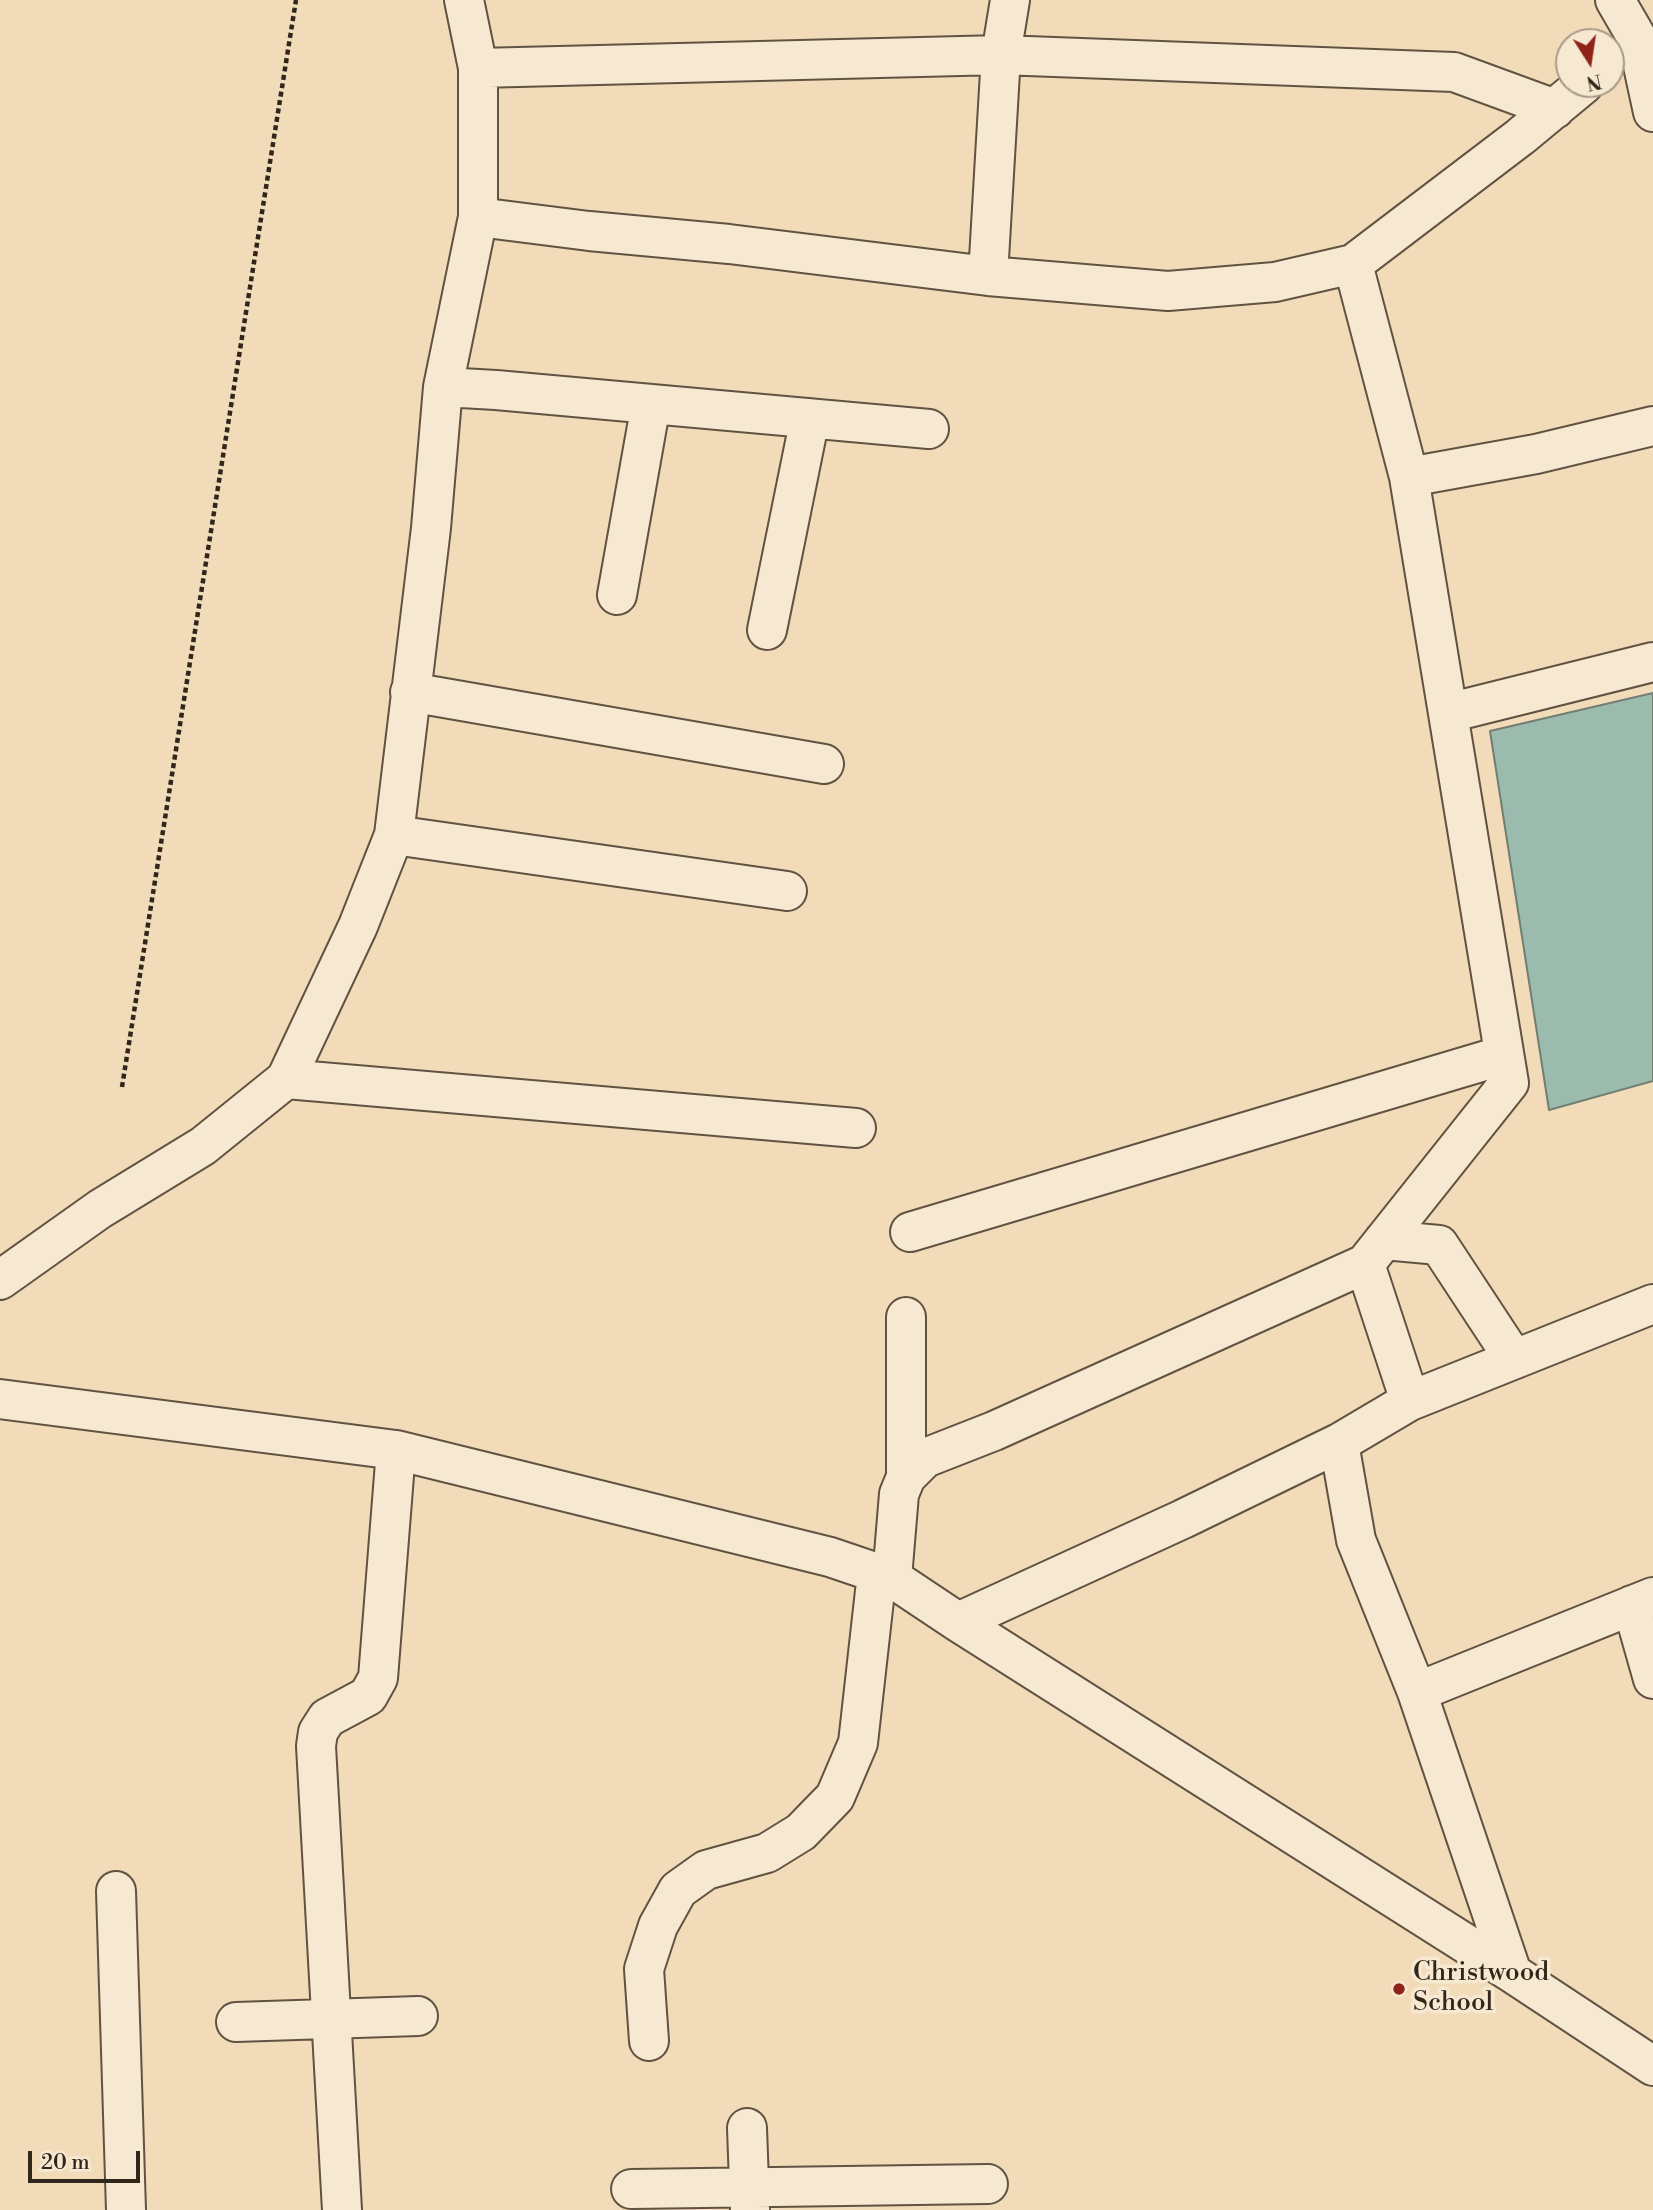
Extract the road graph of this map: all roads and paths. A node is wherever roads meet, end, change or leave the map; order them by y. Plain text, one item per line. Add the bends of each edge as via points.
1 (296, 0) edge
2 (464, 0) edge
3 (1010, 0) edge
4 (1615, 0) edge
5 (1634, 42) edge
6 (1001, 55) junction
7 (478, 68) junction
8 (1568, 98) edge
9 (1555, 109) junction
10 (1653, 112) edge
11 (478, 217) junction
12 (1353, 264) junction
13 (988, 276) junction
14 (443, 387) junction
15 (651, 404) junction
16 (810, 418) junction
17 (1653, 426) edge
18 (929, 429) dead end
19 (1409, 477) junction
20 (617, 595) dead end
21 (767, 630) dead end
22 (1653, 662) edge
23 (410, 692) junction
24 (1448, 713) junction
25 (824, 764) dead end
26 (394, 835) junction
27 (787, 891) dead end
28 (1504, 1055) junction
29 (286, 1079) junction
30 (122, 1087) dead end
31 (856, 1128) dead end
32 (910, 1232) dead end
33 (1374, 1252) junction
34 (0, 1280) edge
35 (1653, 1304) edge
36 (906, 1317) dead end
37 (1514, 1359) junction
38 (0, 1399) edge
39 (1410, 1401) junction
40 (1339, 1443) junction
41 (396, 1450) junction
42 (906, 1478) junction
43 (884, 1575) junction
44 (1642, 1601) edge
45 (958, 1622) junction
46 (1653, 1679) edge
47 (1418, 1692) junction
48 (116, 1891) dead end
49 (1512, 1973) junction
50 (418, 2016) dead end
51 (331, 2020) junction
52 (236, 2022) dead end
53 (649, 2041) dead end
54 (1653, 2066) edge
55 (747, 2128) dead end
56 (988, 2184) dead end
57 (631, 2189) dead end
58 (749, 2199) edge
59 (125, 2210) edge
60 (342, 2210) edge

1 - 30 path
2 - 7 street
3 - 6 street
4 - 5 street
5 - 10 street
6 - 7 street
6 - 9 street via 1454,72
6 - 13 street
7 - 11 street
8 - 9 street
9 - 12 street
11 - 13 street
11 - 14 street
12 - 13 street via 1275,282 1168,290
12 - 19 street
14 - 15 street
14 - 23 street
15 - 16 street
15 - 20 street
16 - 18 street
16 - 21 street
17 - 19 street
19 - 24 street
22 - 24 street
23 - 25 street
23 - 26 street
24 - 28 street
26 - 27 street
26 - 29 street via 358,926
28 - 32 street
28 - 33 street via 1508,1083
29 - 31 street
29 - 34 street via 203,1146 100,1209
33 - 37 street via 1439,1245
33 - 39 street
33 - 42 street via 994,1432 925,1458
35 - 37 street
36 - 42 street
37 - 39 street
38 - 41 street
39 - 40 street
40 - 45 street
40 - 47 street via 1356,1540
41 - 43 street via 830,1557
41 - 51 street via 377,1678 368,1696 327,1718 317,1738
42 - 43 street
43 - 45 street
43 - 53 street via 858,1743 835,1797 801,1832 767,1853 706,1870 678,1890 658,1926 644,1969
44 - 46 street
44 - 47 street
45 - 49 street
47 - 49 street
48 - 59 street
49 - 54 street
50 - 51 street
51 - 52 street
51 - 60 street
55 - 58 street
56 - 58 street
57 - 58 street

